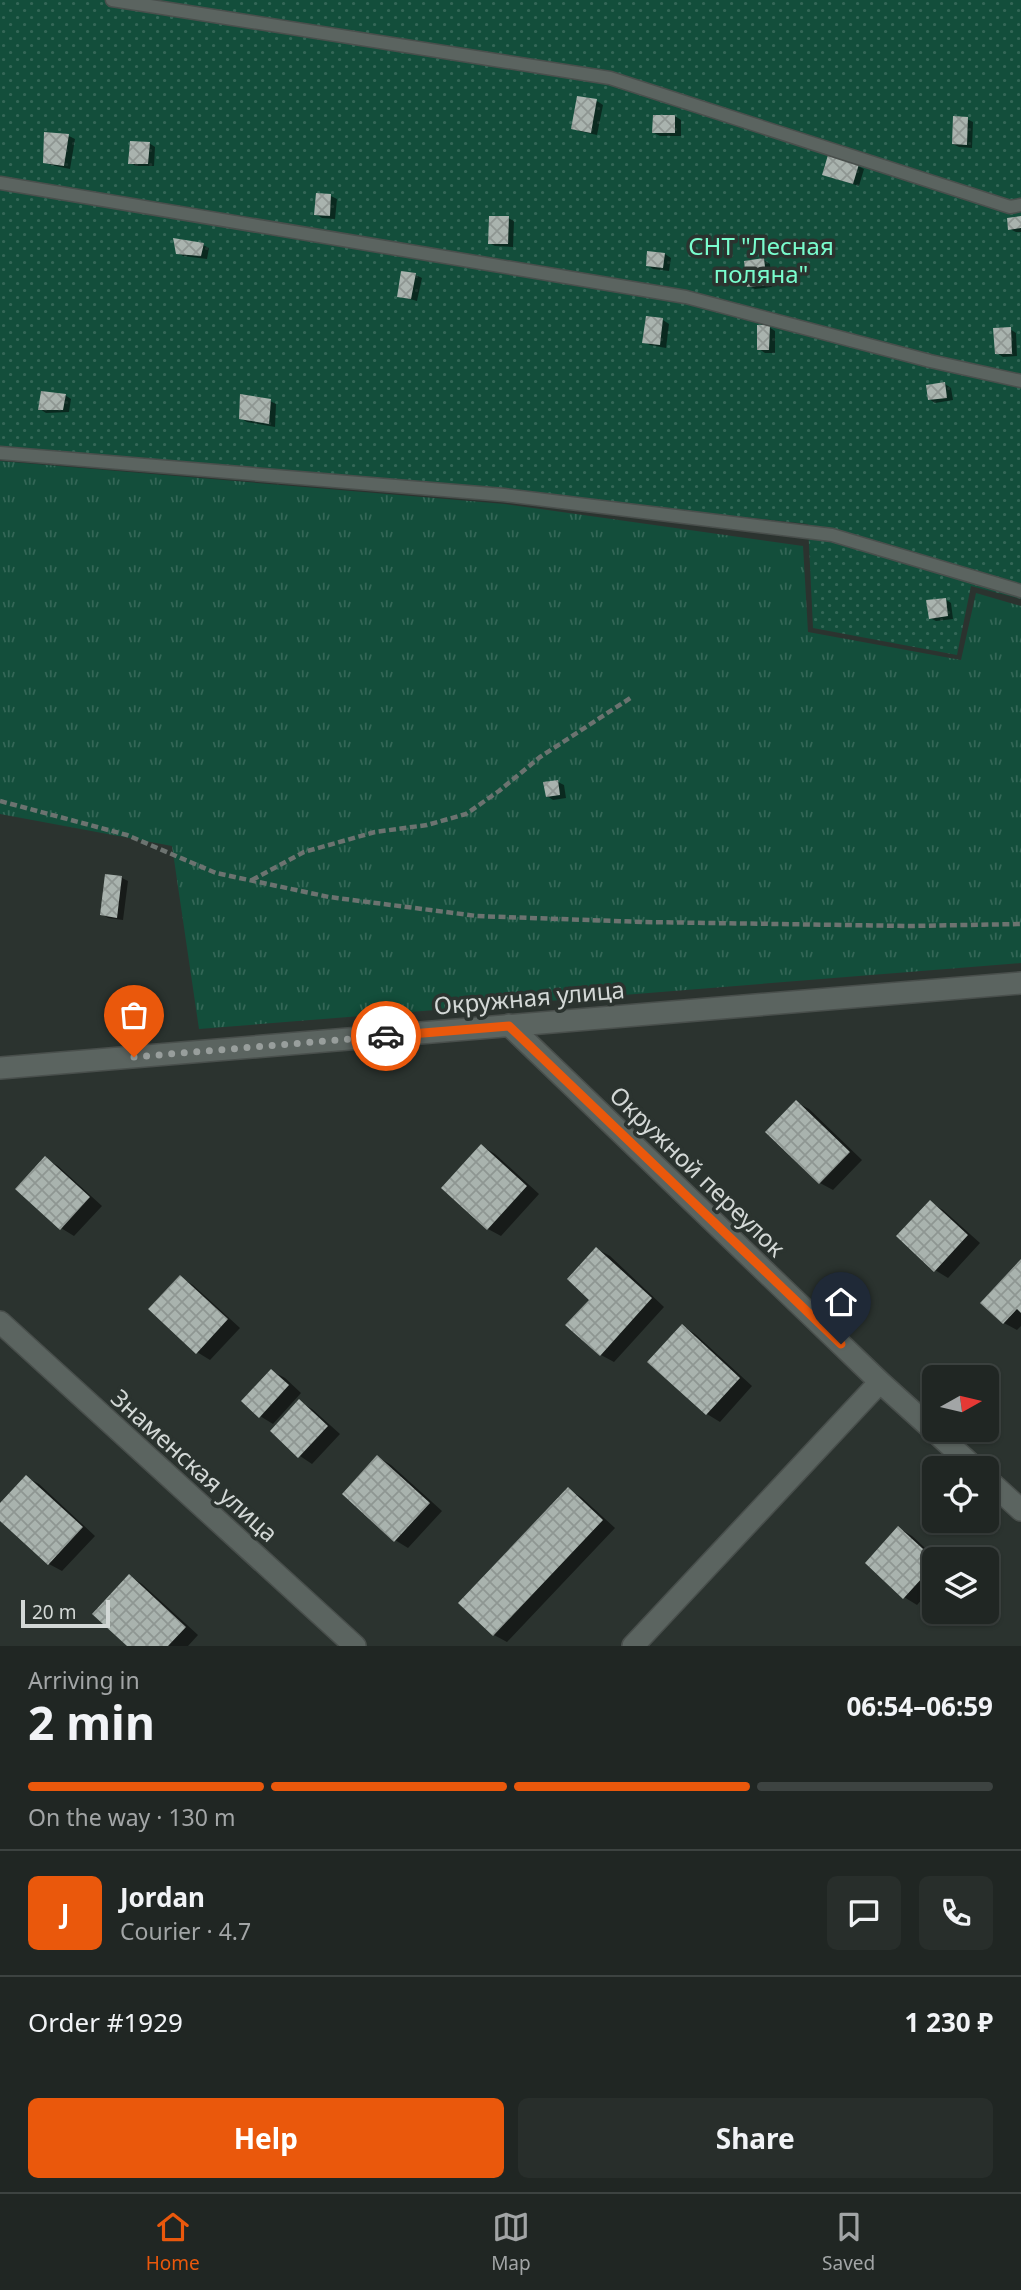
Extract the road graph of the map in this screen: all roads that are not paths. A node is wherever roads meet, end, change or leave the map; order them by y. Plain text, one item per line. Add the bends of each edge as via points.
1 (112, 0) edge
2 (0, 183) edge
3 (1021, 205) edge
4 (1021, 381) edge
5 (0, 453) edge
6 (1021, 591) edge
7 (1021, 983) edge
8 (509, 1026) junction
9 (0, 1068) edge
10 (0, 1322) edge
11 (880, 1382) junction
12 (962, 1456) edge
13 (999, 1490) edge
14 (1021, 1510) edge
15 (355, 1646) edge
16 (633, 1646) edge

1 - 3 lane via 610,78 1010,207
2 - 4 lane via 686,297 930,362
5 - 6 lane via 504,495 832,535
7 - 8 street, Окружная улица
8 - 9 street, Окружная улица
8 - 11 street, Окружной переулок
10 - 15 street, Знаменская улица
11 - 12 street, Окружной переулок
11 - 16 street
13 - 14 street

